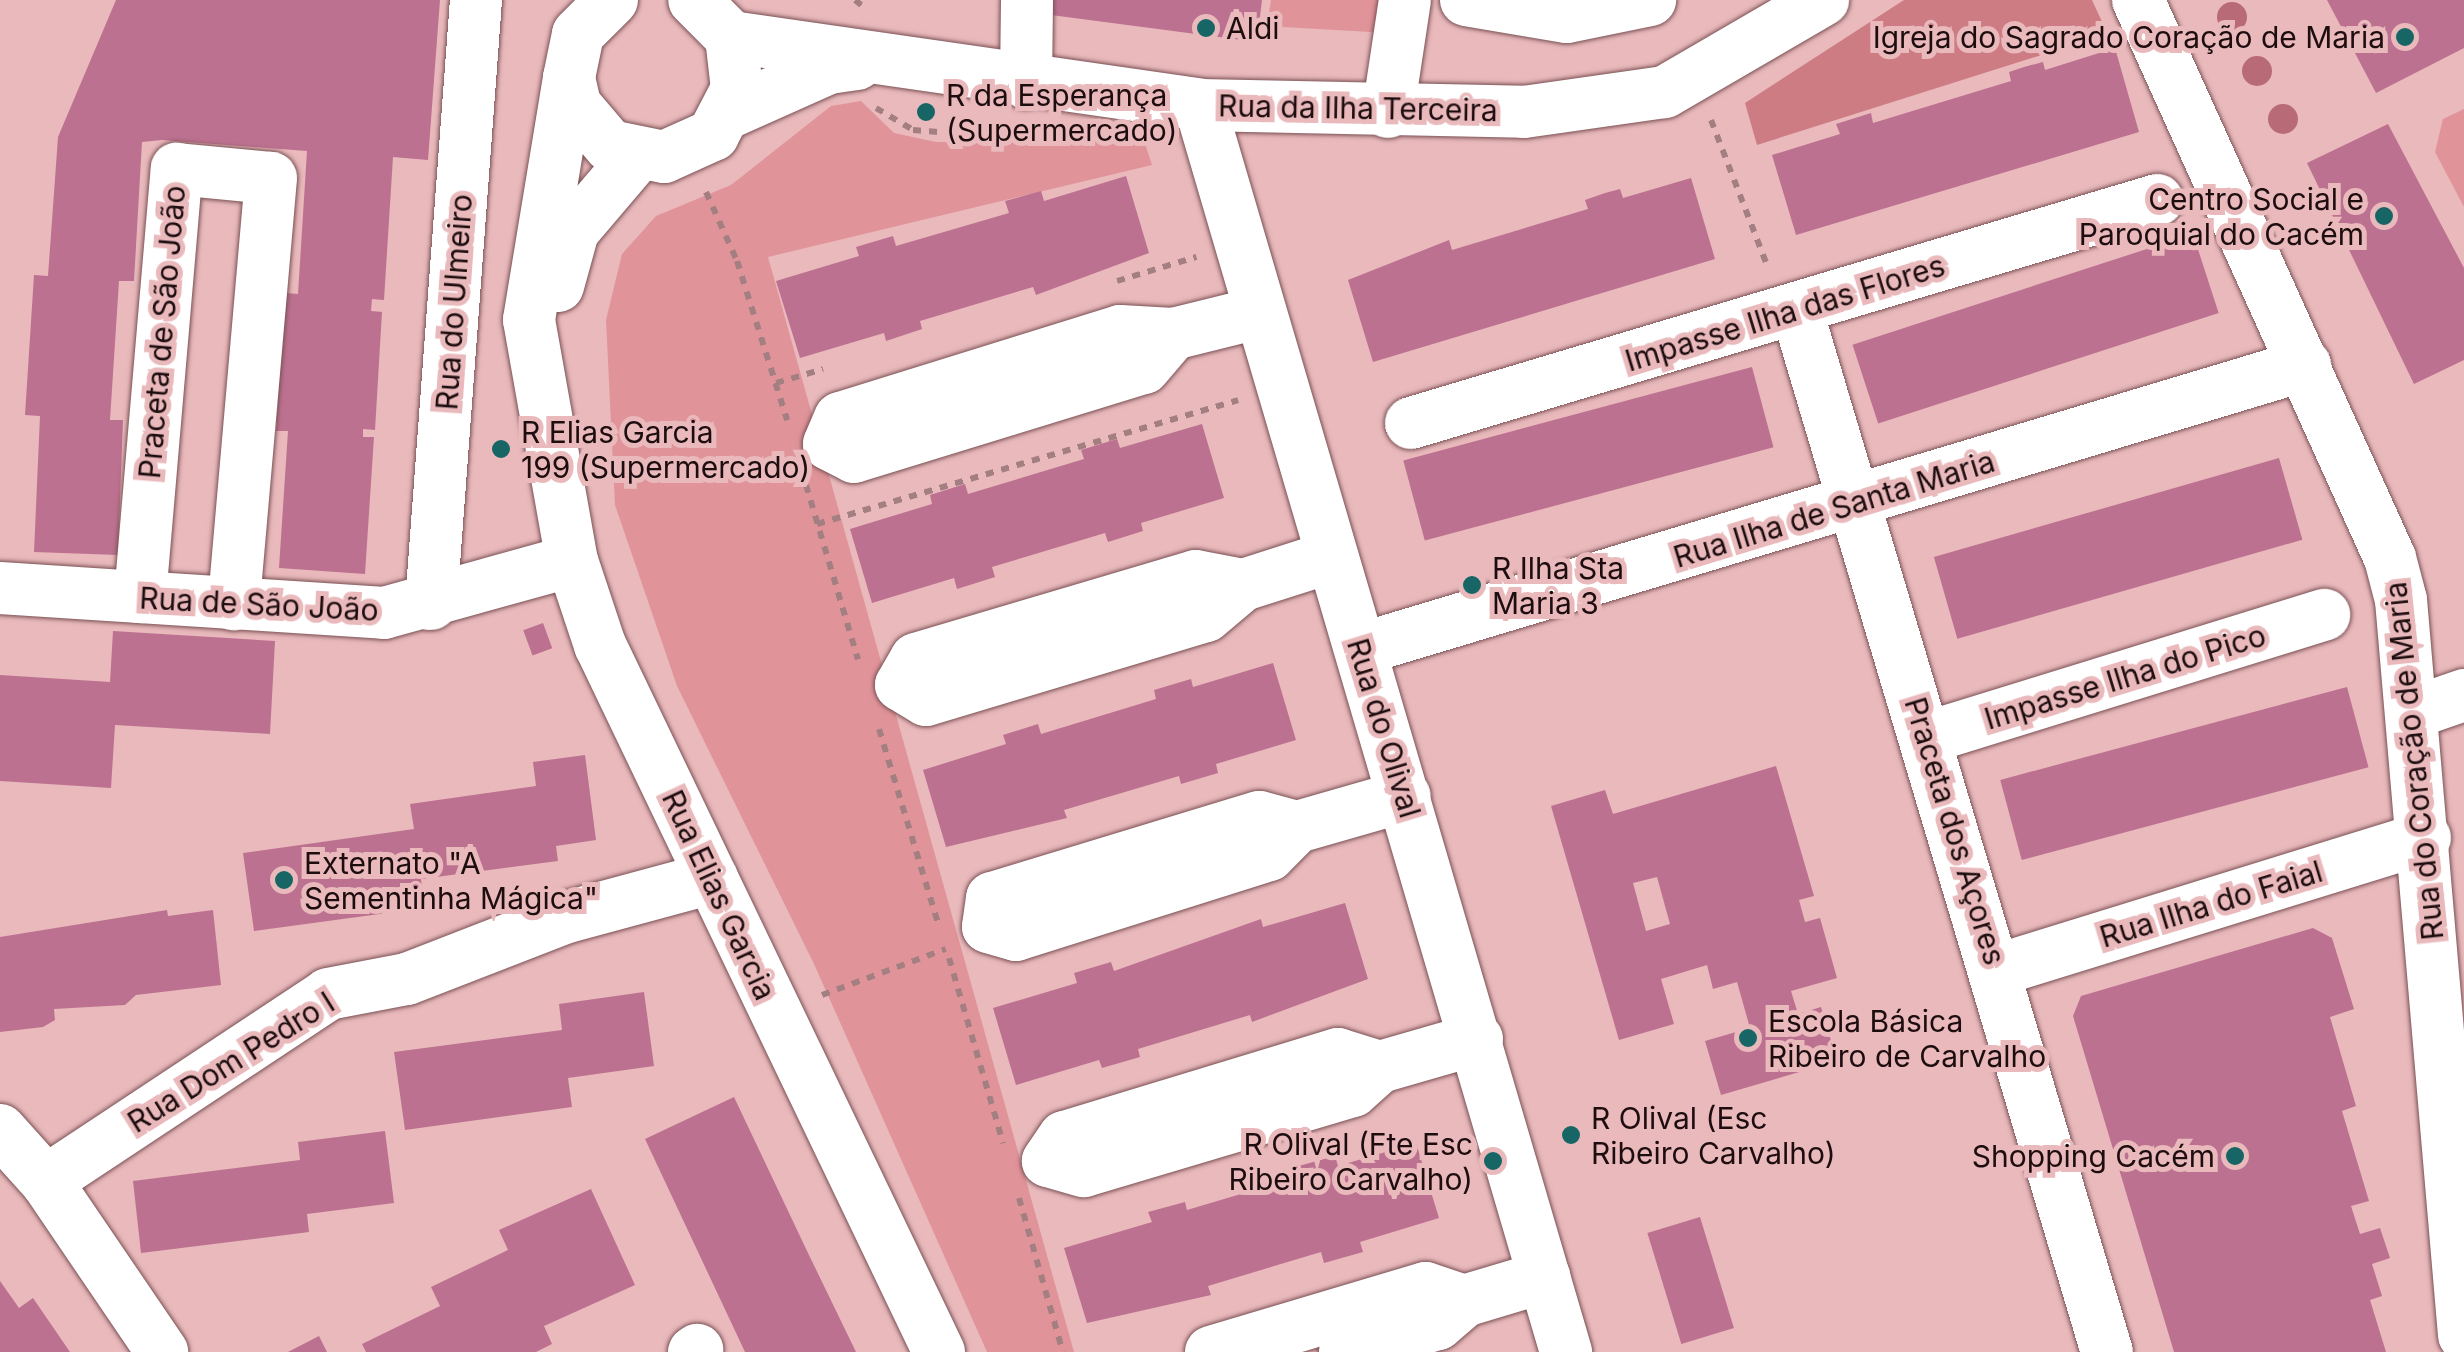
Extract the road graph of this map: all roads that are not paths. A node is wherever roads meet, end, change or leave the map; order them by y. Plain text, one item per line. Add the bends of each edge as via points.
1 (476, 0) edge
2 (1027, 0) edge
3 (1405, 0) edge
4 (1466, 0) edge
5 (1650, 0) edge
6 (1823, 0) edge
7 (2138, 0) edge
8 (711, 11) edge
9 (584, 28) edge
10 (870, 63) junction
11 (1026, 83) junction
12 (1200, 104) junction
13 (1388, 112) junction
14 (728, 113) junction
15 (636, 156) junction
16 (2157, 200) dead end
17 (1796, 311) junction
18 (1258, 313) junction
19 (1174, 334) junction
20 (2306, 366) junction
21 (547, 422) junction
22 (1411, 423) dead end
23 (1855, 504) junction
24 (1331, 556) junction
25 (572, 562) junction
26 (1243, 584) junction
27 (0, 588) edge
28 (140, 597) junction
29 (234, 604) junction
30 (431, 604) junction
31 (2324, 615) dead end
32 (1360, 649) junction
33 (2464, 695) edge
34 (2415, 712) junction
35 (1926, 738) junction
36 (1406, 796) junction
37 (1297, 827) junction
38 (2439, 871) edge
39 (712, 878) junction
40 (1998, 970) junction
41 (1477, 1039) junction
42 (1380, 1067) junction
43 (0, 1130) edge
44 (46, 1182) junction
45 (1544, 1276) junction
46 (1464, 1301) junction
47 (2464, 1335) edge
48 (162, 1352) edge
49 (939, 1352) edge
50 (1211, 1352) edge
51 (1345, 1352) edge
52 (1566, 1352) edge
53 (2107, 1352) edge

1 - 30 street, Rua do Ulmeiro
2 - 11 street
3 - 13 street
4 - 5 street via 1568,16
6 - 13 street, Rua da Ilha Terceira via 1665,92 1524,112
7 - 20 street, Rua do Coração de Maria
8 - 10 street, Rua da Ilha Terceira
8 - 14 street via 738,65
9 - 15 street via 590,128
9 - 21 street, Rua Elias Garcia via 530,320
10 - 11 street, Rua da Ilha Terceira
10 - 14 street, Rua da Ilha Terceira via 829,68
11 - 12 street, Rua da Ilha Terceira
12 - 13 street, Rua da Ilha Terceira
12 - 18 street, Rua do Olival
14 - 15 street via 690,150
15 - 21 street, Rua Elias Garcia via 573,230 552,308
16 - 17 street, Impasse Ilha das Flores
17 - 22 street, Impasse Ilha das Flores
17 - 23 street, Praceta dos Açores
18 - 19 street
18 - 24 street, Rua do Olival
19 - 19 street via 1144,368 854,457 830,444 840,418 1120,331
20 - 23 street, Rua Ilha de Santa Maria
20 - 34 street, Rua do Coração de Maria via 2390,558
21 - 25 street, Rua Elias Garcia
23 - 32 street, Rua Ilha de Santa Maria
23 - 35 street, Praceta dos Açores
24 - 26 street
24 - 32 street, Rua do Olival
25 - 30 street, Rua de São João
25 - 39 street, Rua Elias Garcia via 600,645
26 - 26 street via 1206,616 926,700 901,685 916,659 1196,576
27 - 28 street, Rua de São João
28 - 29 street, Rua de São João
28 - 29 street, Praceta de São João via 176,169 270,178
29 - 30 street, Rua de São João via 384,613
31 - 35 street, Impasse Ilha do Pico
32 - 36 street, Rua do Olival
33 - 34 street
34 - 38 street, Rua do Coração de Maria
35 - 40 street, Praceta dos Açores
36 - 37 street
36 - 41 street, Rua do Olival
37 - 37 street via 1269,854 1016,935 988,927 992,898 1259,817
38 - 40 street, Rua Ilha do Faial
38 - 47 street, Rua do Coração de Maria
39 - 44 street, Rua Dom Pedro I via 568,917 407,979 328,994
39 - 49 street, Rua Elias Garcia
40 - 53 street, Praceta dos Açores
41 - 42 street
41 - 45 street, Rua do Olival
42 - 42 street via 1353,1090 1084,1172 1048,1161 1064,1137 1338,1054
43 - 44 street
44 - 48 street
45 - 46 street
45 - 52 street, Rua do Olival
46 - 50 street via 1426,1288
46 - 51 street via 1438,1324

